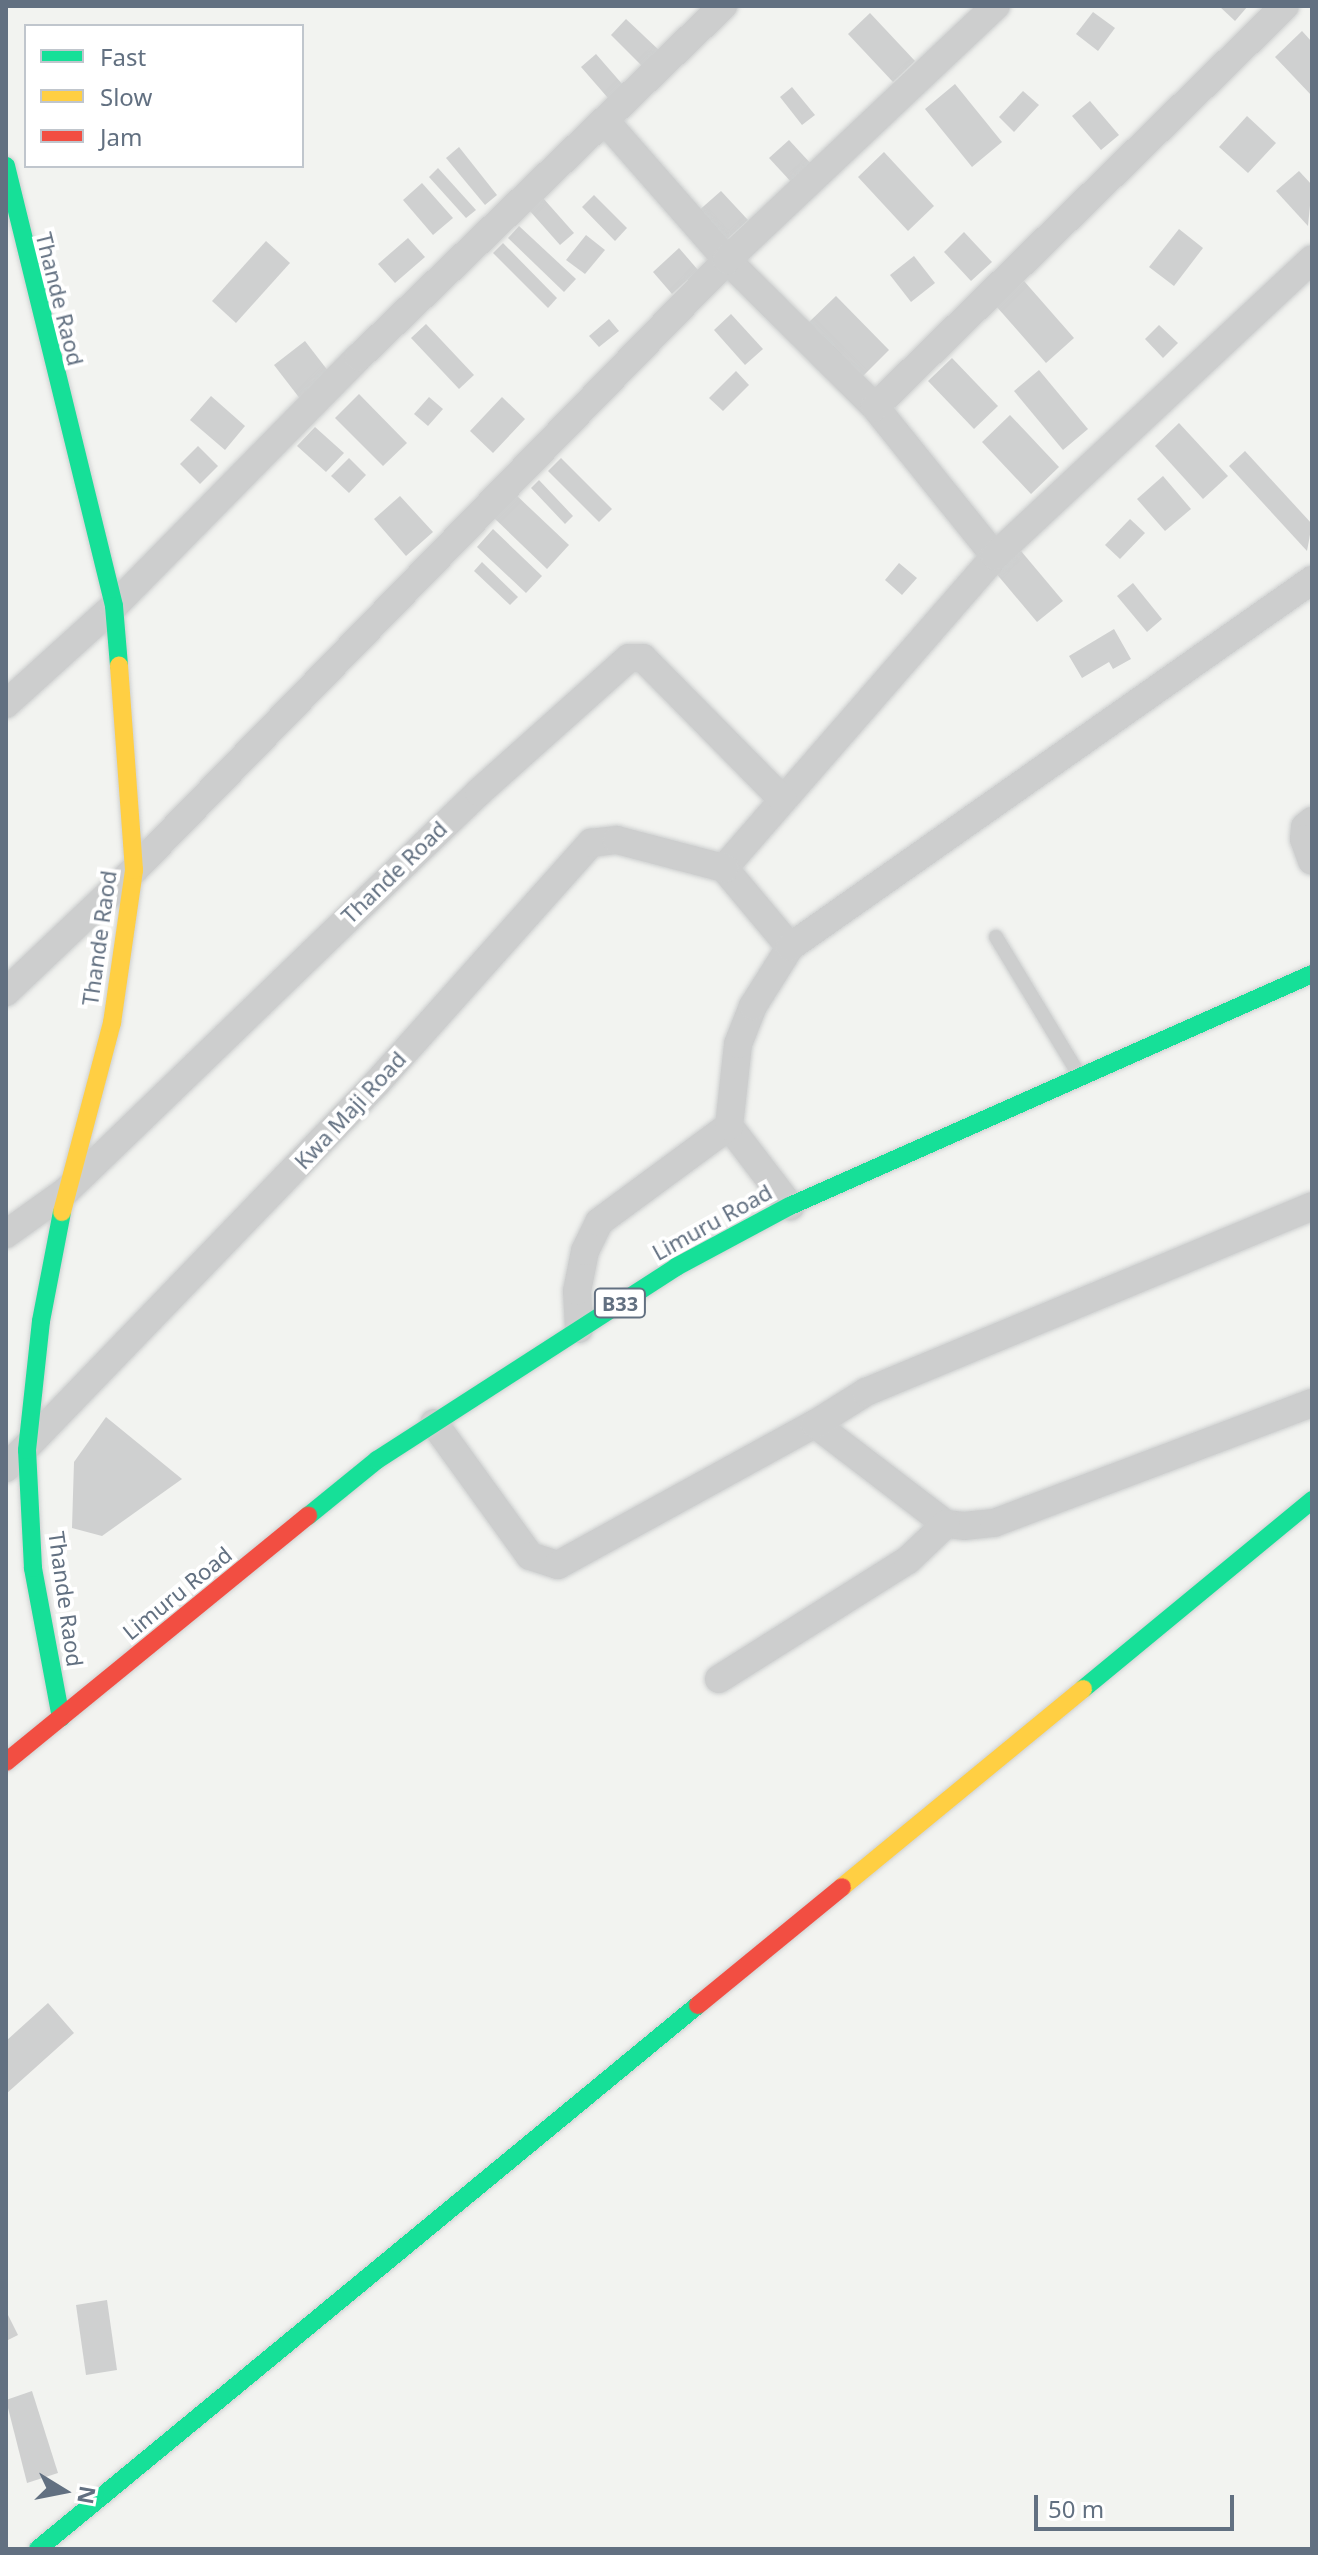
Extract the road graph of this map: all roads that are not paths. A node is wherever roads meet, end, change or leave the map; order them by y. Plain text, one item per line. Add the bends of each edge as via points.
1 (723, 6) edge
2 (996, 6) edge
3 (1285, 6) edge
4 (607, 123) junction
5 (6, 166) edge
6 (1312, 259) edge
7 (727, 260) junction
8 (875, 407) junction
9 (995, 556) junction
10 (1312, 580) edge
11 (114, 606) junction
12 (6, 704) edge
13 (783, 800) junction
14 (1312, 821) edge
15 (1312, 861) edge
16 (724, 868) junction
17 (134, 870) junction
18 (996, 937) dead end
19 (790, 947) junction
20 (1312, 974) edge
21 (6, 992) edge
22 (1081, 1077) junction
23 (729, 1126) junction
24 (66, 1191) junction
25 (790, 1206) junction
26 (1312, 1206) edge
27 (6, 1234) edge
28 (579, 1329) junction
29 (1312, 1403) edge
30 (434, 1423) junction
31 (815, 1424) junction
32 (16, 1459) edge
33 (1312, 1500) edge
34 (946, 1524) junction
35 (719, 1679) dead end
36 (61, 1718) junction
37 (6, 1762) edge
38 (38, 2549) edge

1 - 4 street
2 - 7 street
3 - 8 street
4 - 7 street
4 - 11 street via 359,357
5 - 11 main road, Thande Raod
6 - 9 street
7 - 8 street
7 - 17 street
8 - 9 street
9 - 13 street
10 - 19 street
11 - 12 street
11 - 17 main road, Thande Raod
13 - 16 street
13 - 24 street, Thande Road via 643,658 629,658 479,792
14 - 15 street via 1304,839
16 - 19 street
16 - 32 street, Kwa Maji Road via 617,840 591,843 377,1083
17 - 21 street
17 - 24 main road, Thande Raod via 112,1023
18 - 22 lane
19 - 23 street via 753,1006 738,1044
20 - 22 main road, Limuru Road / B33
22 - 25 main road, Limuru Road / B33
23 - 25 street
23 - 28 street via 599,1222 585,1251 577,1291
24 - 27 street, Thande Road
24 - 32 main road, Thande Raod
25 - 28 main road, Limuru Road / B33 via 676,1267
26 - 31 street via 866,1392
28 - 30 main road, Limuru Road / B33
29 - 34 street via 994,1523
30 - 31 street via 530,1556 558,1565
30 - 36 main road, Limuru Road / B33 via 377,1460
31 - 34 street
32 - 36 main road, Thande Raod
33 - 38 main road
34 - 35 street via 908,1560
36 - 37 main road, Limuru Road / B33

